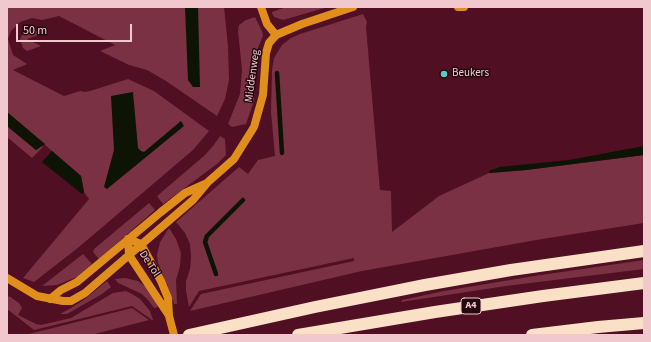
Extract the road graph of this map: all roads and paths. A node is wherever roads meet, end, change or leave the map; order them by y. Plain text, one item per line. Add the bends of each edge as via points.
1 (261, 7) edge
2 (353, 7) edge
3 (458, 7) edge
4 (464, 7) edge
5 (276, 35) junction
6 (208, 182) junction
7 (128, 239) junction
8 (141, 244) junction
9 (644, 251) edge
10 (129, 255) junction
11 (7, 278) edge
12 (644, 283) edge
13 (50, 299) junction
14 (169, 316) junction
15 (644, 323) edge
16 (192, 334) edge
17 (174, 335) edge
18 (298, 335) edge
19 (532, 335) edge

1 - 5 street via 267,24
2 - 5 street
3 - 4 street
5 - 6 street, Middenweg via 269,43 266,53 263,95 254,127 234,159
6 - 7 street, Middenweg via 185,193
6 - 8 street, Middenweg via 193,200
7 - 8 street, De Tol
7 - 10 street, De Tol
7 - 13 street, Middenweg via 77,282
8 - 10 street, Middenweg
8 - 14 street, De Tol via 168,298
9 - 16 highway via 425,285
10 - 13 street, Middenweg via 80,296 63,301
10 - 14 street, De Tol
11 - 13 street, Middenweg via 37,296
12 - 18 highway, A4 via 435,312
14 - 17 street, De Tol
15 - 19 highway

